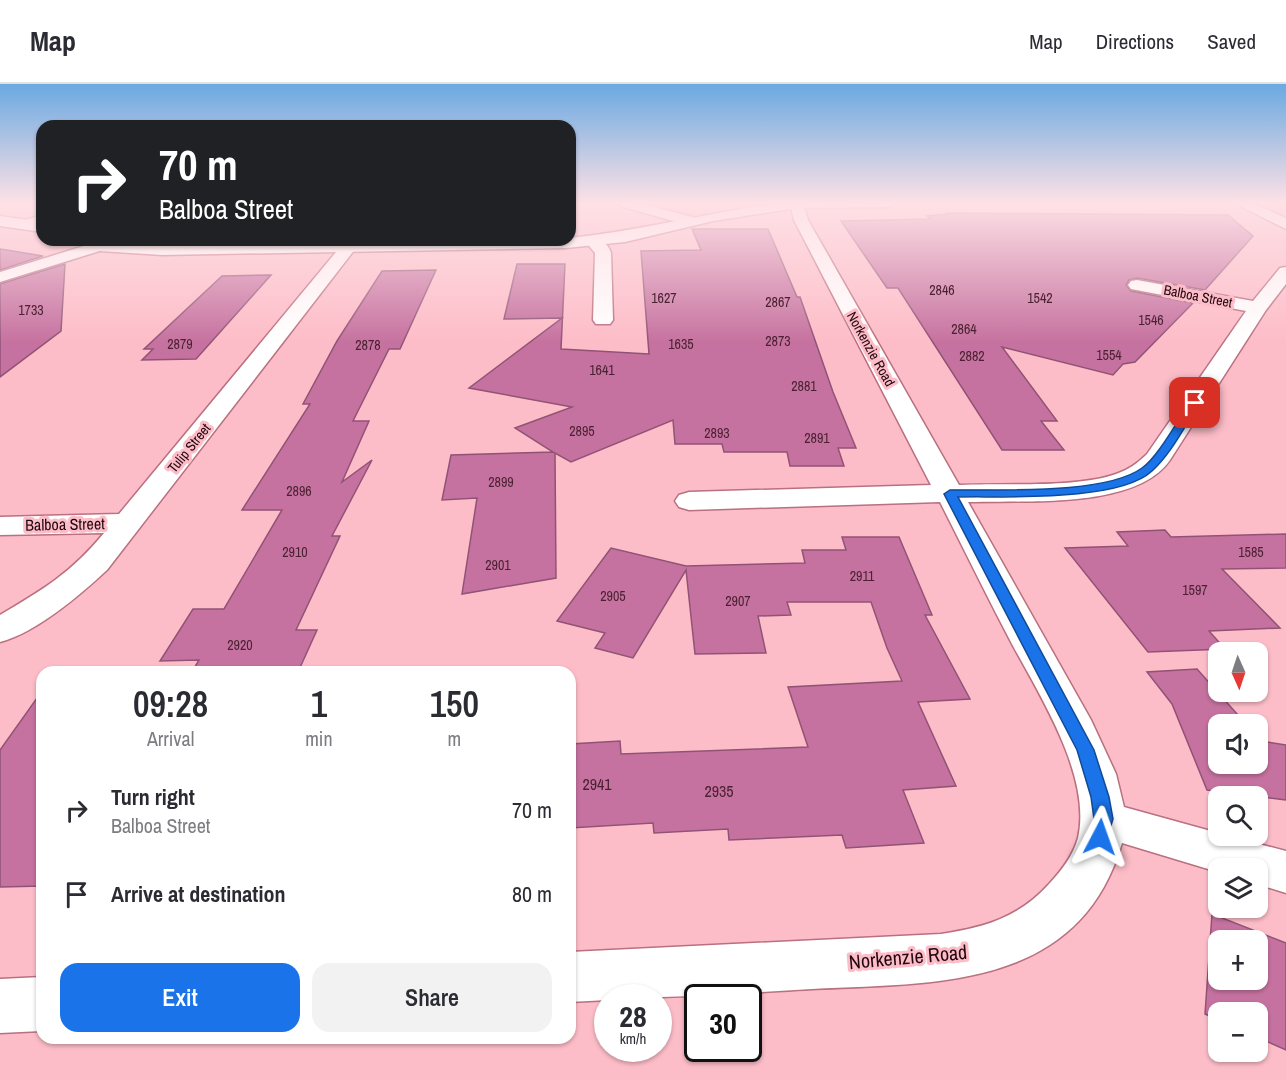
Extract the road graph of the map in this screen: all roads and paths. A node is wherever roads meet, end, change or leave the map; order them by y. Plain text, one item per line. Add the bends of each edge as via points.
1 (89, 249) edge
2 (163, 249) edge
3 (188, 249) edge
4 (347, 249) edge
5 (602, 249) edge
6 (817, 249) edge
7 (1286, 272) edge
8 (2, 277) dead end
9 (1137, 285) dead end
10 (1258, 308) junction
11 (603, 320) dead end
12 (950, 494) junction
13 (689, 501) dead end
14 (129, 523) junction
15 (0, 526) edge
16 (0, 632) edge
17 (1103, 819) junction
18 (1286, 872) edge
19 (576, 977) edge
20 (36, 1004) edge
21 (0, 1006) edge

1 - 8 street
2 - 3 street
4 - 14 street, Tulip Street
5 - 11 street
6 - 12 street, Norkenzie Road
7 - 10 street, Balboa Street
9 - 10 street, Balboa Street
10 - 12 street, Balboa Street via 1147,470 1102,487
12 - 13 street
12 - 17 street, Norkenzie Road via 1085,750 1095,776
14 - 15 street, Balboa Street
14 - 16 street, Tulip Street via 81,578
17 - 18 street
17 - 19 street, Norkenzie Road via 1090,870 1069,898 1043,922 1015,939 978,951 941,958
20 - 21 street

